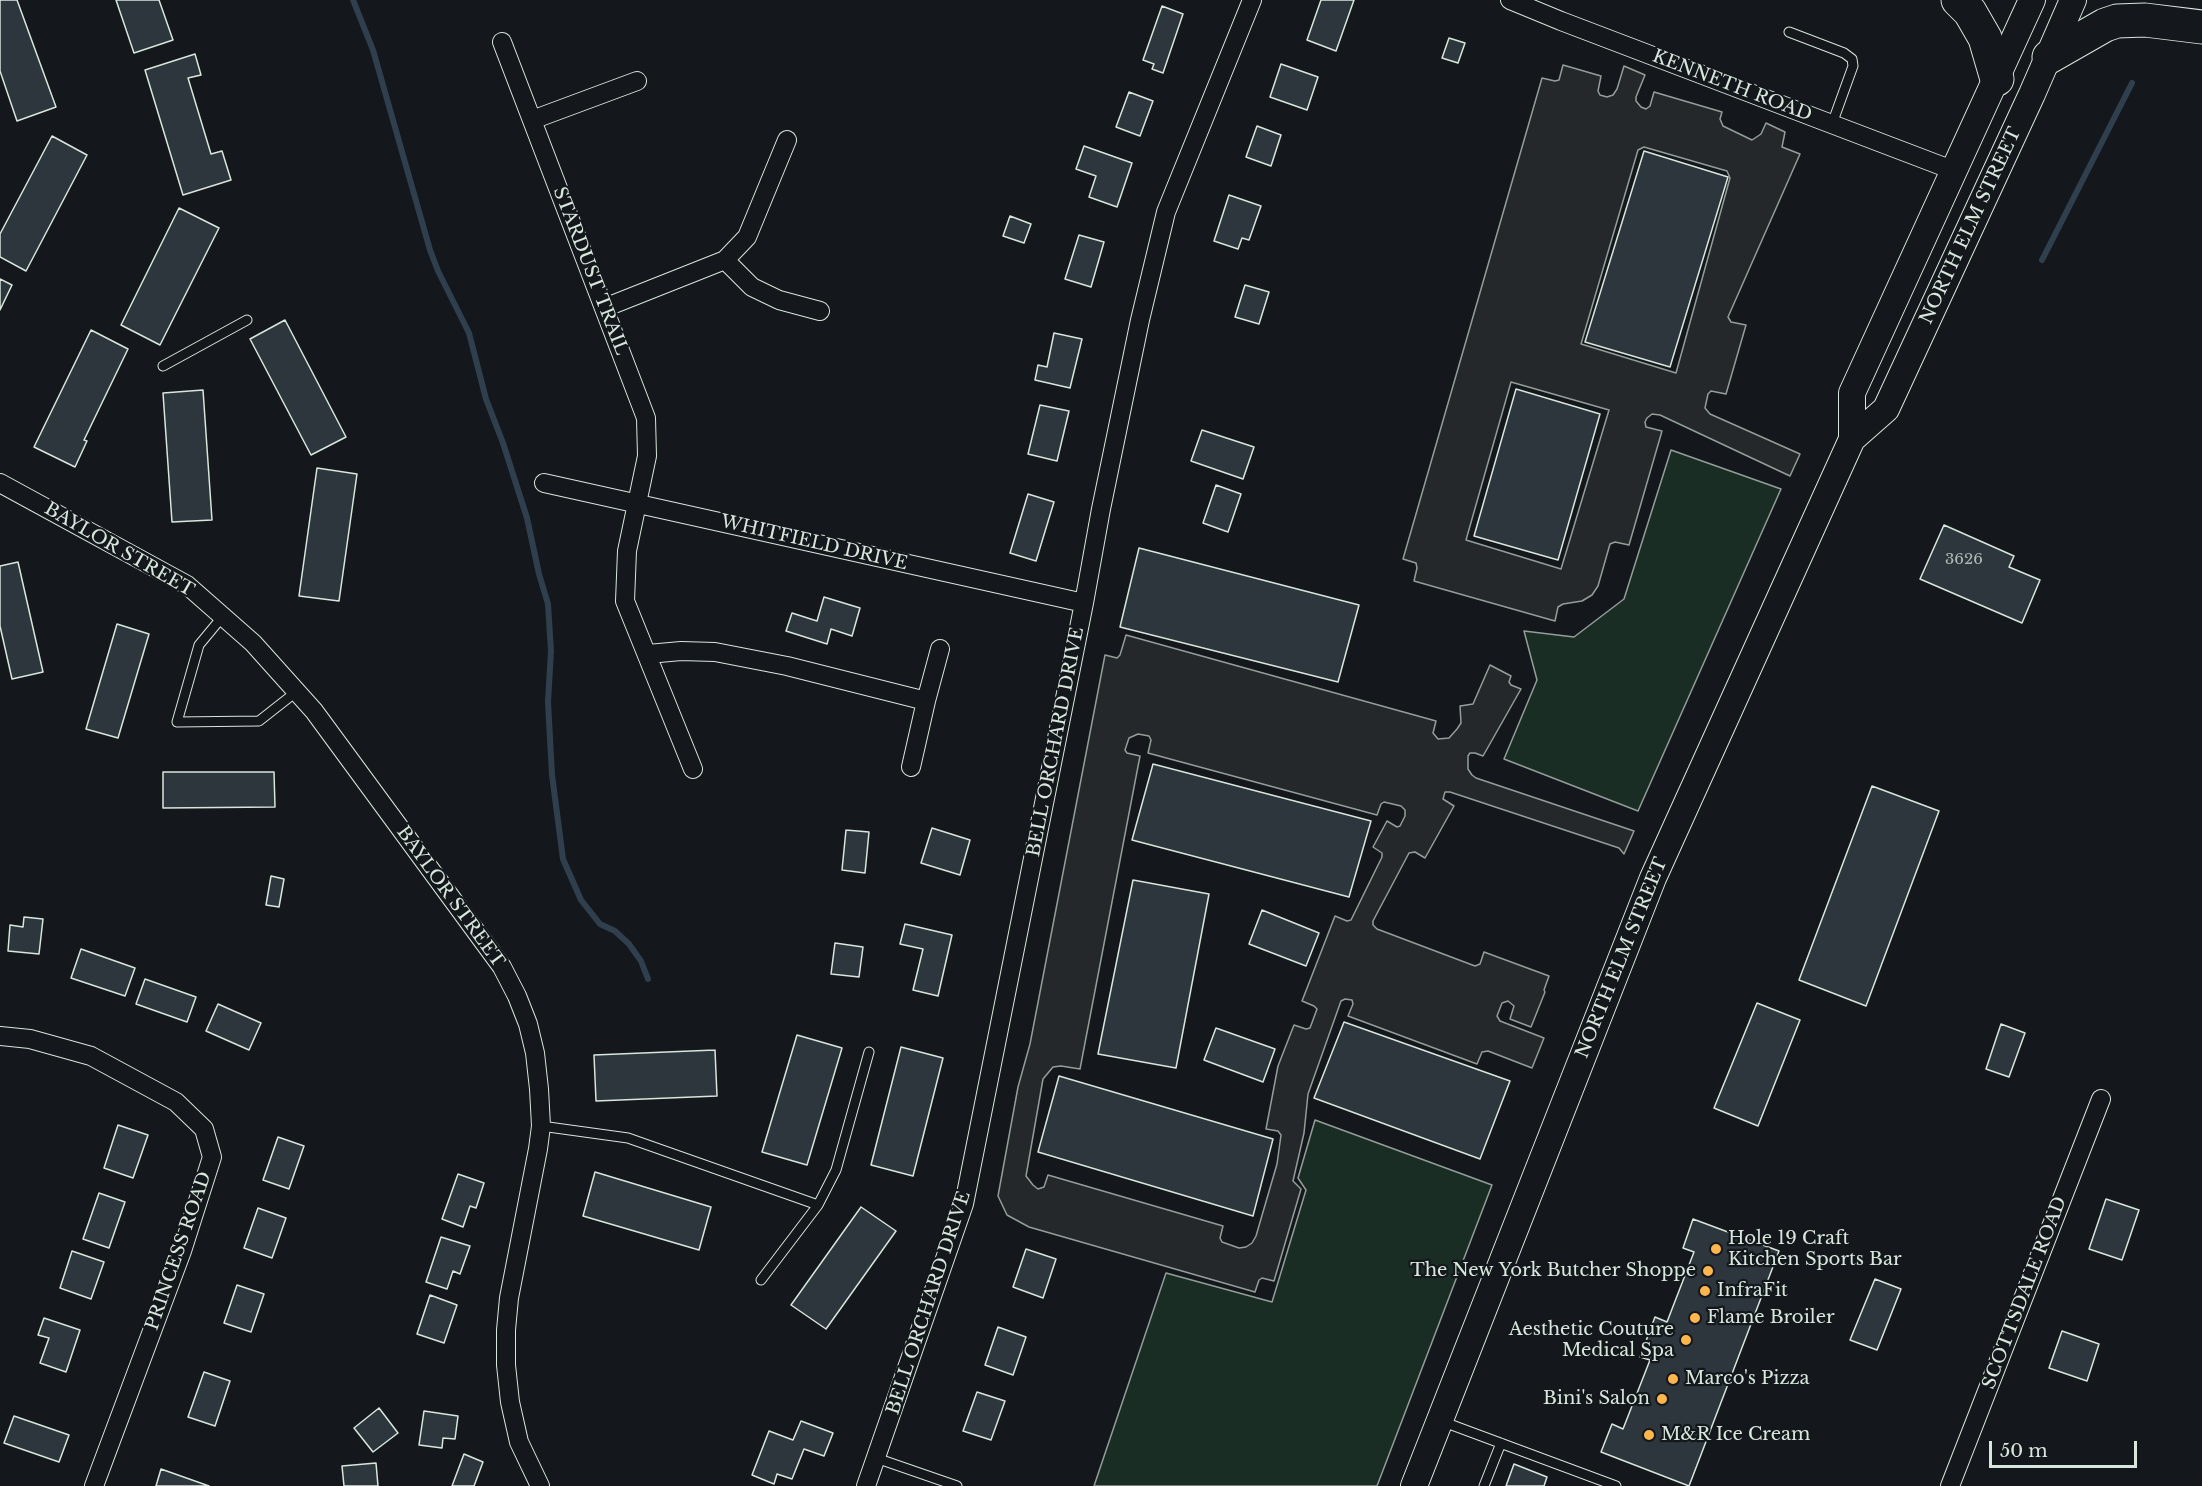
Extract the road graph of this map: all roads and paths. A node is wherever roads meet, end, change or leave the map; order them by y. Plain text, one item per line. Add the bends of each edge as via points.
1 (1251, 0) edge
2 (1510, 0) edge
3 (1958, 0) edge
4 (2032, 0) edge
5 (2073, 0) edge
6 (2202, 27) edge
7 (1789, 32) dead end
8 (502, 42) dead end
9 (2049, 57) junction
10 (1997, 78) junction
11 (637, 81) dead end
12 (532, 120) junction
13 (1832, 124) junction
14 (787, 140) dead end
15 (1955, 171) junction
16 (725, 260) junction
17 (604, 308) junction
18 (820, 311) dead end
19 (247, 320) dead end
20 (163, 366) dead end
21 (1852, 439) junction
22 (0, 483) edge
23 (544, 483) dead end
24 (635, 503) junction
25 (1084, 603) junction
26 (223, 616) junction
27 (940, 648) dead end
28 (648, 654) junction
29 (296, 692) junction
30 (926, 701) junction
31 (911, 767) dead end
32 (693, 768) dead end
33 (0, 1036) edge
34 (869, 1052) dead end
35 (2101, 1100) dead end
36 (541, 1126) junction
37 (818, 1205) junction
38 (760, 1281) dead end
39 (1440, 1420) junction
40 (1501, 1443) junction
41 (876, 1458) junction
42 (94, 1486) edge
43 (540, 1486) edge
44 (866, 1486) edge
45 (957, 1486) edge
46 (1414, 1486) edge
47 (1484, 1486) edge
48 (1616, 1486) edge
49 (1950, 1486) edge

1 - 25 street, BELL ORCHARD DRIVE via 1166,212 1135,342
2 - 13 street, KENNETH ROAD
3 - 10 highway via 1970,12 1984,38
4 - 10 main road, NORTH ELM STREET
5 - 9 main road, NORTH ELM STREET
6 - 9 highway via 2117,21
7 - 13 lane via 1852,59 1853,66
8 - 12 street, STARDUST TRAIL
9 - 21 main road, NORTH ELM STREET via 1886,409
10 - 15 main road, NORTH ELM STREET
11 - 12 street
12 - 17 street, STARDUST TRAIL
13 - 15 street, KENNETH ROAD
14 - 16 street via 747,237
15 - 21 main road, NORTH ELM STREET via 1852,393
16 - 17 street
16 - 18 street via 752,287 779,300
17 - 24 street, STARDUST TRAIL via 646,418 646,456
19 - 20 lane
21 - 39 main road, NORTH ELM STREET via 1653,878
22 - 26 street, BAYLOR STREET via 188,585
23 - 24 street, WHITFIELD DRIVE
24 - 25 street, WHITFIELD DRIVE
24 - 28 street, STARDUST TRAIL via 627,551 626,601
25 - 41 street, BELL ORCHARD DRIVE via 964,1204
26 - 29 street, BAYLOR STREET
26 - 29 lane via 199,645 177,722 259,720
27 - 30 street
28 - 30 street via 715,652
28 - 32 street, STARDUST TRAIL
29 - 36 street, BAYLOR STREET via 314,711 502,967 528,1024 535,1053
30 - 31 street
33 - 42 street, PRINCESS ROAD via 30,1039 91,1056 176,1102 204,1129 212,1157 182,1251
34 - 37 lane via 836,1170
35 - 49 street, SCOTTSDALE ROAD
36 - 37 lane via 628,1138
36 - 43 street, BAYLOR STREET via 506,1330 510,1402 519,1442
37 - 38 lane
39 - 40 lane
39 - 46 main road, NORTH ELM STREET
40 - 47 lane
40 - 48 lane
41 - 44 street, BELL ORCHARD DRIVE
41 - 45 lane

